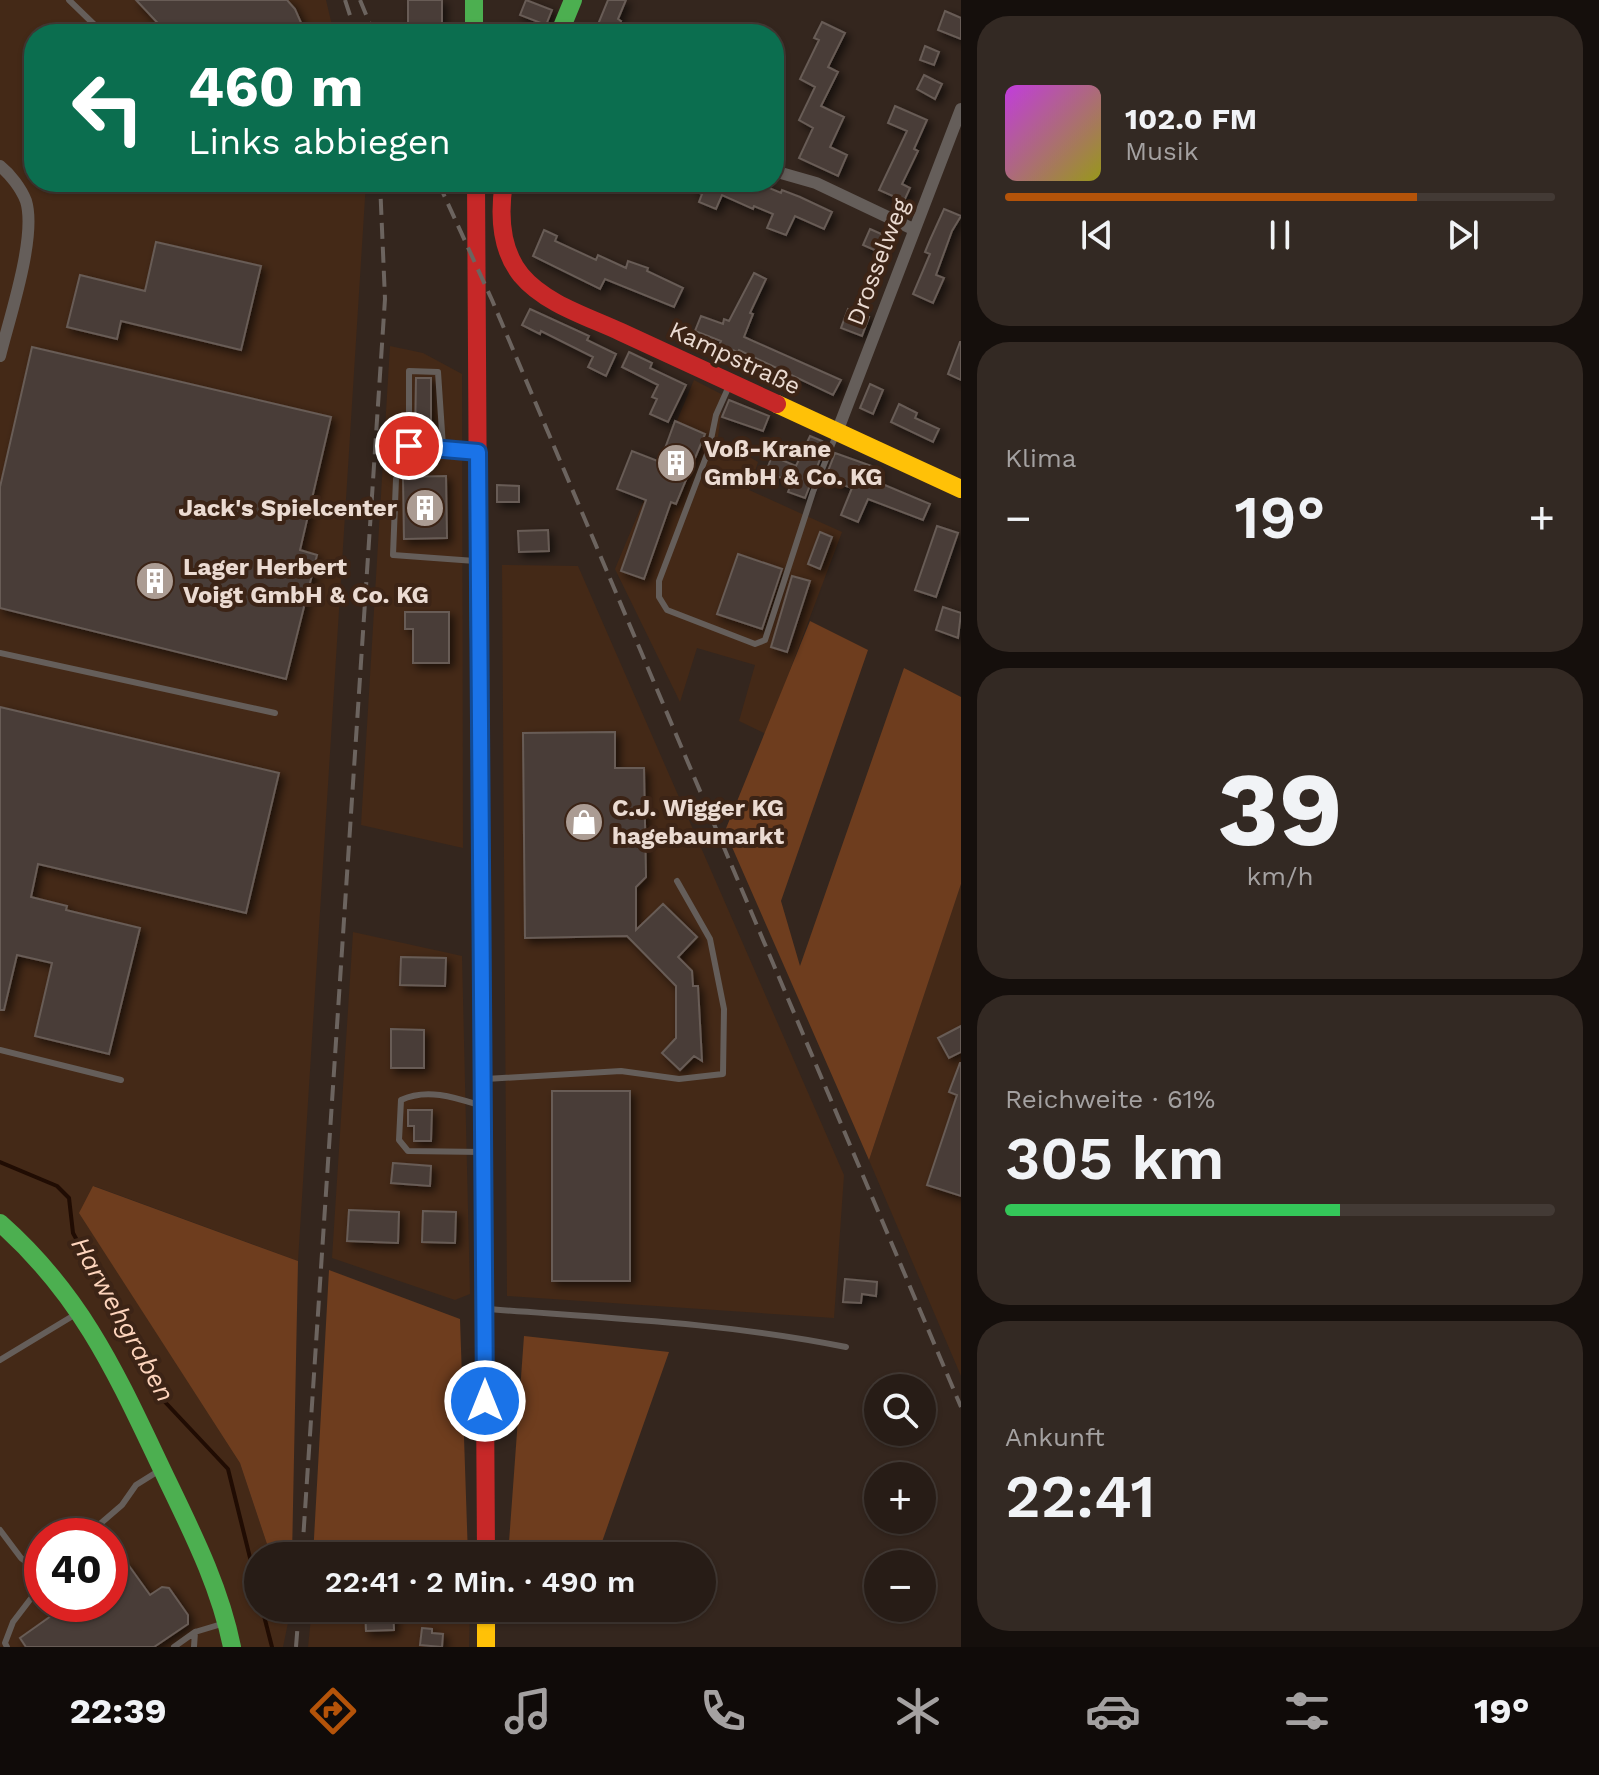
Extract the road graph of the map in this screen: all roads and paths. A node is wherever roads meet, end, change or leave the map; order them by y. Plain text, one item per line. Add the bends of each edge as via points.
1 (69, 0) edge
2 (474, 0) edge
3 (573, 0) edge
4 (94, 24) edge
5 (474, 24) edge
6 (563, 24) edge
7 (961, 109) edge
8 (1, 167) edge
9 (784, 174) edge
10 (476, 192) edge
11 (503, 192) edge
12 (913, 229) junction
13 (0, 356) edge
14 (731, 381) junction
15 (837, 432) junction
16 (443, 447) junction
17 (478, 452) junction
18 (396, 479) dead end
19 (961, 489) edge
20 (478, 561) junction
21 (0, 653) edge
22 (275, 713) dead end
23 (677, 881) dead end
24 (0, 1050) edge
25 (482, 1079) junction
26 (121, 1080) dead end
27 (482, 1107) junction
28 (483, 1152) junction
29 (0, 1223) edge
30 (484, 1309) junction
31 (79, 1312) junction
32 (846, 1347) dead end
33 (0, 1360) edge
34 (162, 1469) junction
35 (107, 1518) edge
36 (0, 1530) edge
37 (486, 1542) edge
38 (24, 1560) edge
39 (24, 1608) edge
40 (228, 1622) junction
41 (486, 1622) edge
42 (195, 1632) junction
43 (7, 1647) edge
44 (174, 1647) edge
45 (194, 1647) edge
46 (232, 1647) edge
47 (486, 1647) edge

1 - 4 lane
2 - 5 street
3 - 6 street
7 - 12 street, Drosselweg
8 - 13 street via 17,185 28,219
9 - 12 street via 816,183
10 - 17 street
11 - 14 street, Kampstraße via 507,249 525,280 548,297
12 - 15 street, Drosselweg
14 - 15 street, Kampstraße
14 - 15 lane via 659,581 659,597 667,610 755,644 765,640
15 - 19 street, Kampstraße
16 - 16 lane via 438,372 409,371 409,446
16 - 17 lane
17 - 20 street
18 - 20 lane via 393,555
20 - 25 street
21 - 22 lane
23 - 25 lane via 710,939 724,1009 723,1074 679,1079 621,1071
24 - 26 lane
25 - 27 street
27 - 28 street
27 - 28 lane via 447,1095 410,1096 401,1100 399,1140 408,1151
28 - 30 street
29 - 31 street via 55,1276
30 - 32 lane via 794,1336
30 - 37 street
31 - 33 lane
31 - 34 street
34 - 35 lane via 136,1485
34 - 40 street via 214,1577
36 - 38 lane
39 - 43 lane via 13,1622
40 - 42 lane
40 - 46 street
41 - 47 street
42 - 44 lane
42 - 45 lane

